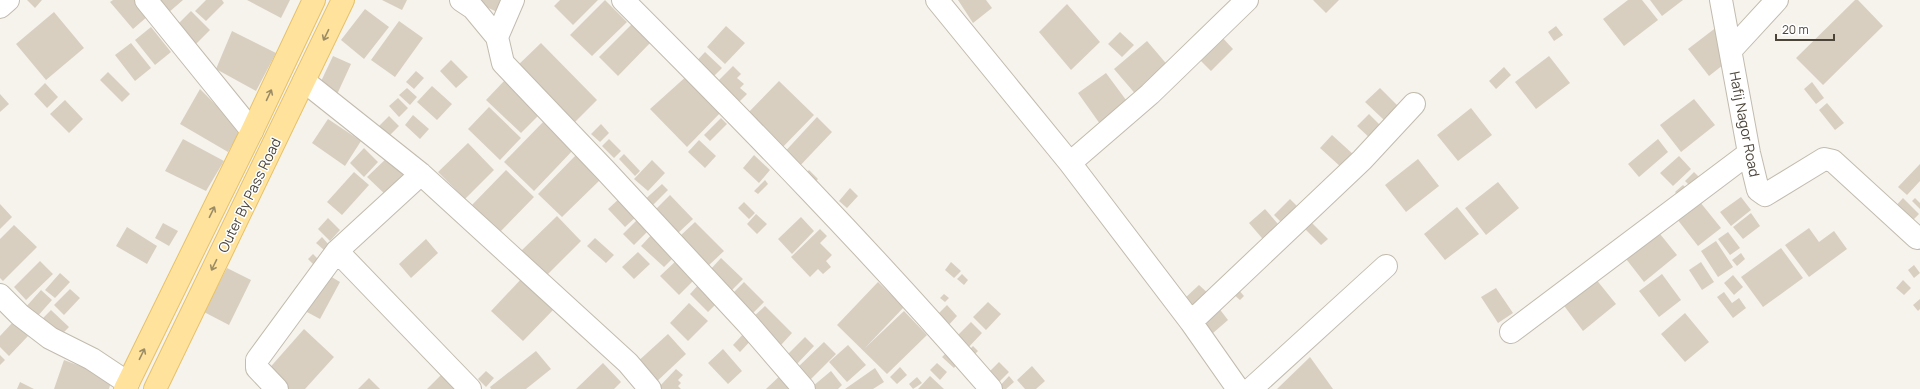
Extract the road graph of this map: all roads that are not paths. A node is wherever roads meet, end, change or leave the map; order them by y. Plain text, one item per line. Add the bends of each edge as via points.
1 (8, 0) edge
2 (146, 0) edge
3 (314, 0) edge
4 (343, 0) edge
5 (461, 0) edge
6 (514, 0) edge
7 (623, 0) edge
8 (937, 0) edge
9 (1247, 0) edge
10 (1721, 0) edge
11 (1777, 0) edge
12 (0, 7) edge
13 (497, 37) junction
14 (1731, 50) junction
15 (304, 81) junction
16 (1414, 104) dead end
17 (252, 131) junction
18 (1749, 154) junction
19 (1070, 163) junction
20 (421, 174) junction
21 (1919, 240) edge
22 (337, 251) junction
23 (1386, 266) dead end
24 (0, 295) edge
25 (1191, 322) junction
26 (1511, 332) dead end
27 (127, 386) edge
28 (154, 389) edge
29 (277, 389) edge
30 (470, 389) edge
31 (650, 389) edge
32 (804, 389) edge
33 (991, 389) edge
34 (1238, 389) edge
35 (1251, 389) edge

1 - 12 street
2 - 17 street
17 -> 3 main road, Outer By Pass Road
4 -> 15 main road, Outer By Pass Road
5 - 13 street via 473,8
6 - 13 street
7 - 33 street via 735,112 925,314
8 - 19 street
9 - 19 street via 1150,94
10 - 14 street, Hafij Nagor Road
11 - 14 street
13 - 32 street via 503,62 747,324
14 - 18 street, Hafij Nagor Road
15 - 20 street
15 -> 28 main road, Outer By Pass Road
16 - 25 street via 1362,160
27 -> 17 main road, Outer By Pass Road
18 - 21 street, Hafij Nagor Road via 1758,190 1765,195 1824,158 1833,161
18 - 26 street
19 - 25 street
20 - 22 street
20 - 31 street via 628,363
22 - 29 street via 257,360 257,368
22 - 30 street
23 - 35 street
24 - 27 street via 20,315 50,338 92,359
25 - 34 street

